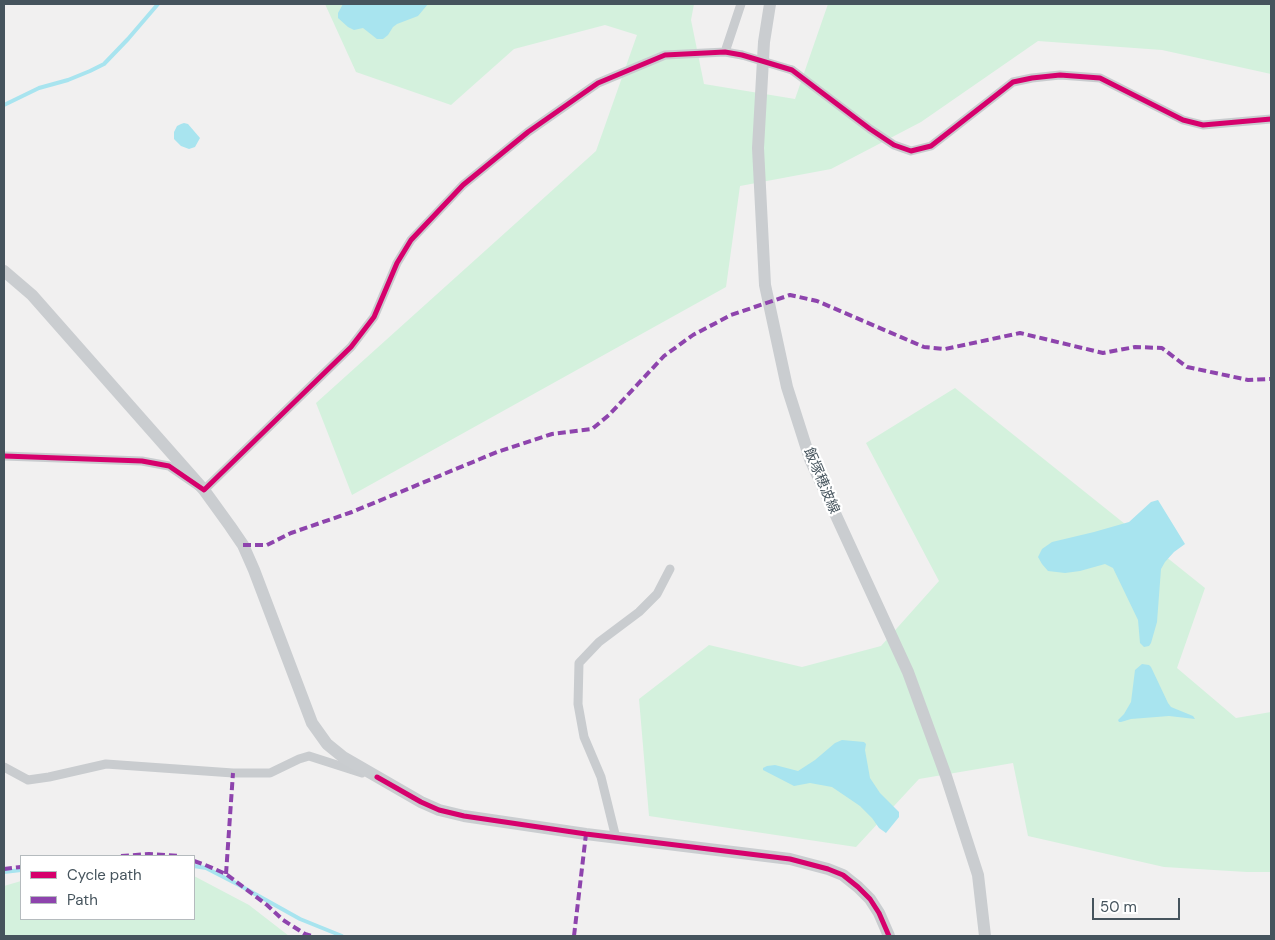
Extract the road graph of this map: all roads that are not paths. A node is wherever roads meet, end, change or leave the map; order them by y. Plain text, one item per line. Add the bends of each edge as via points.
1 (740, 4) edge
2 (770, 4) edge
3 (725, 52) junction
4 (1271, 119) edge
5 (4, 271) edge
6 (4, 456) edge
7 (204, 490) junction
8 (670, 569) dead end
9 (4, 766) edge
10 (377, 777) junction
11 (616, 838) junction
12 (890, 936) edge
13 (984, 936) edge

1 - 3 street
2 - 13 street, 飯塚穂波線 via 764,42 758,148 765,285 787,387 810,459 908,672 946,776 978,875
3 - 4 street, bridge via 792,70 870,129 894,145 911,151 931,146 1012,82 1060,75 1100,78 1182,120 1203,125
3 - 7 street via 665,55 598,83 528,132 463,185 411,240 397,263 374,317 351,347
5 - 7 street via 32,295
6 - 7 street via 142,461 169,466
7 - 10 street via 243,545 312,723 327,744
8 - 11 street via 656,594 639,612 599,642 579,663 578,704 584,737 601,777
9 - 10 street via 28,780 106,764 232,773 270,772 309,756
10 - 11 street via 440,810
11 - 12 street via 790,859 828,868 843,875 870,899

